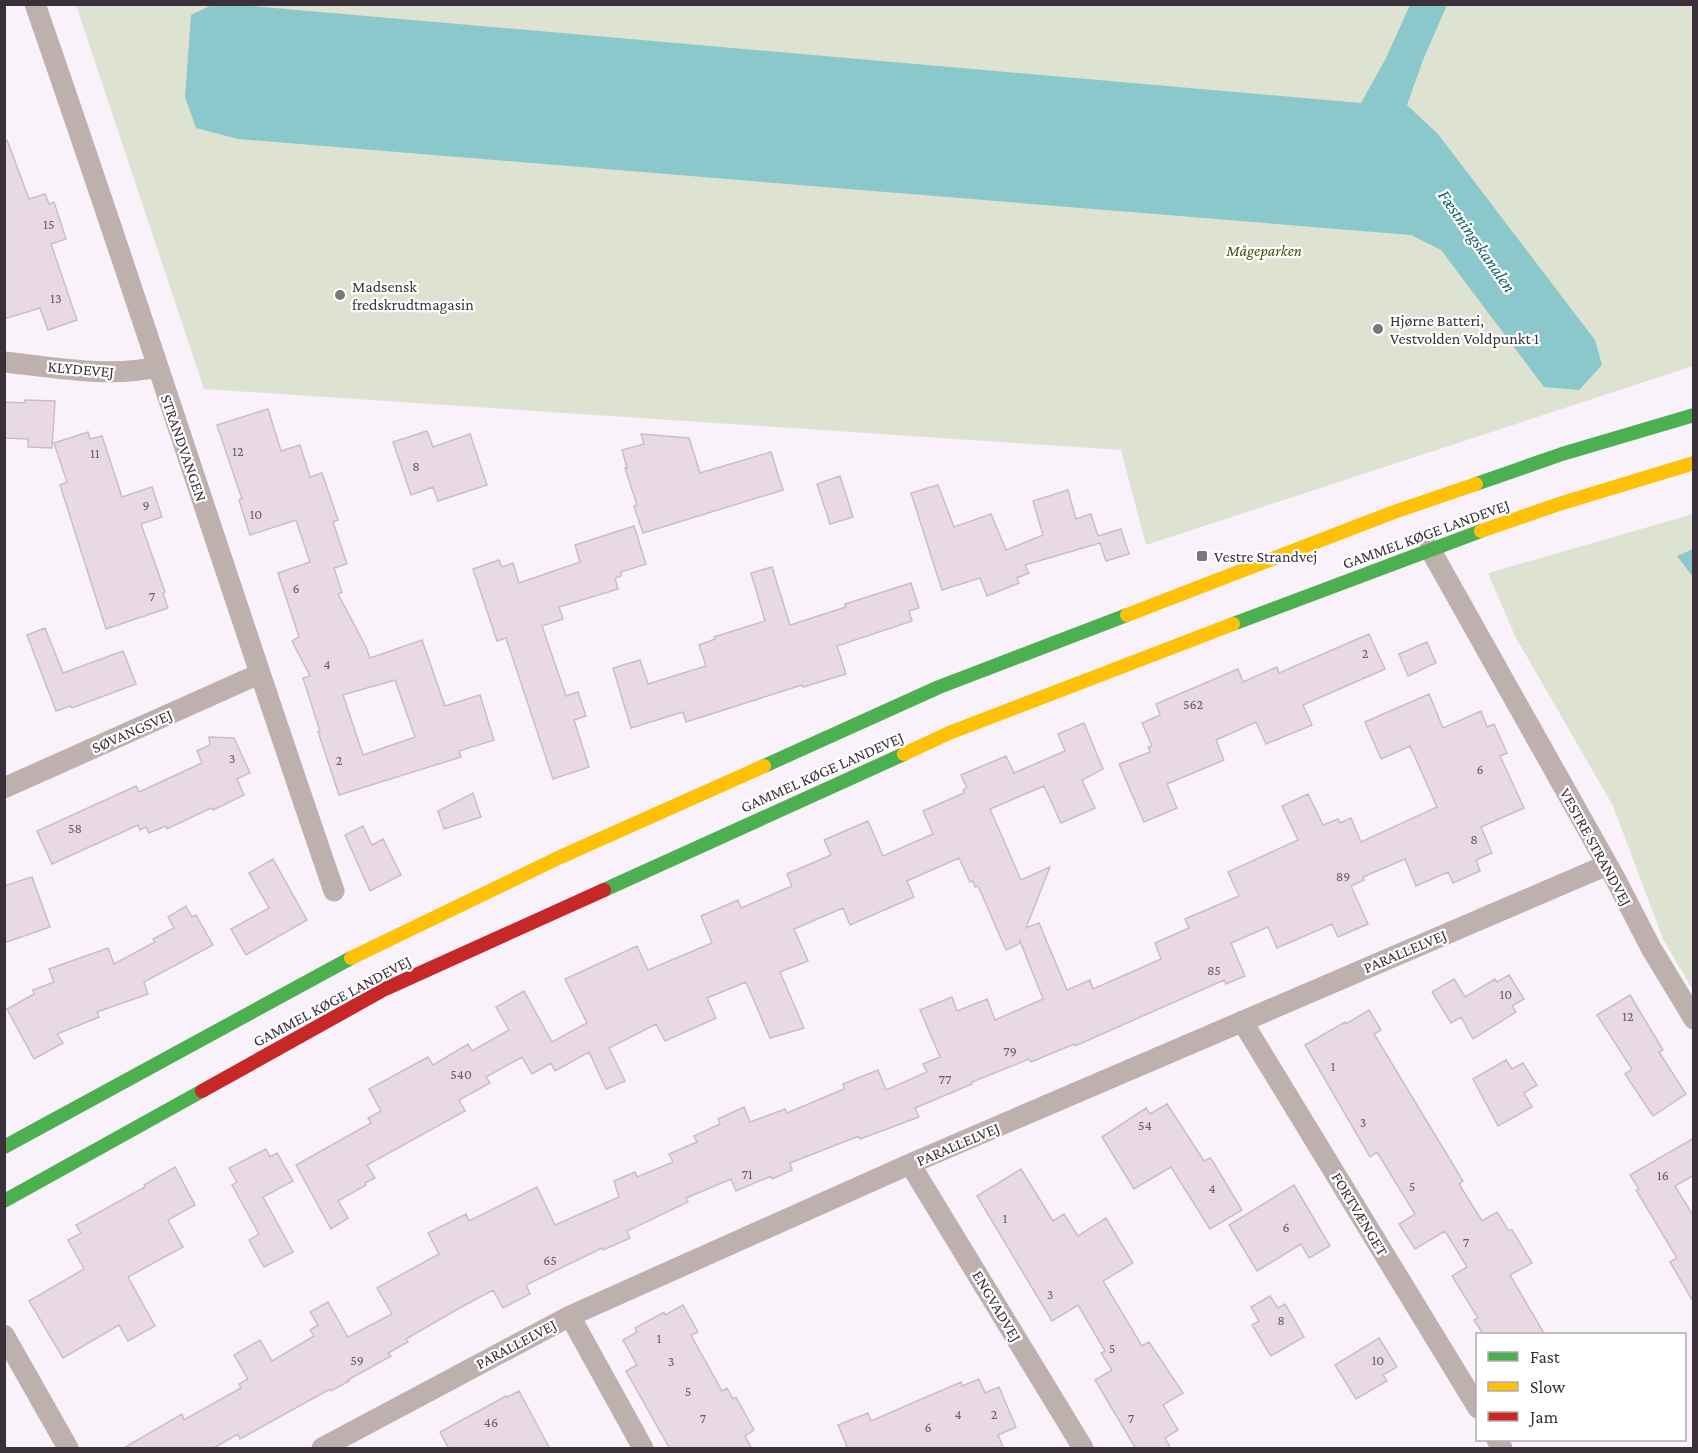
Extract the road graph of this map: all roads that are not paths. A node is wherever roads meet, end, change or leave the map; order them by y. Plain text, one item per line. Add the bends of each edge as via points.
1 (34, 4) edge
2 (4, 362) edge
3 (157, 367) junction
4 (1694, 415) edge
5 (1694, 464) edge
6 (1430, 549) junction
7 (260, 674) junction
8 (4, 788) edge
9 (1607, 865) junction
10 (334, 891) dead end
11 (1694, 1019) edge
12 (1242, 1021) junction
13 (4, 1147) edge
14 (910, 1164) junction
15 (4, 1201) edge
16 (570, 1316) junction
17 (4, 1335) edge
18 (1476, 1405) edge
19 (68, 1449) edge
20 (322, 1449) edge
21 (643, 1449) edge
22 (1083, 1449) edge

1 - 3 street, STRANDVANGEN via 108,212
2 - 3 street, KLYDEVEJ via 117,372
3 - 7 street, STRANDVANGEN
4 - 13 main road, GAMMEL KØGE LANDEVEJ via 1562,454 1394,512 939,687 558,858 365,950
5 - 6 main road, GAMMEL KØGE LANDEVEJ via 1568,501
6 - 9 street, VESTRE STRANDVEJ
6 - 15 main road, GAMMEL KØGE LANDEVEJ via 948,733 406,979
7 - 8 street, SØVANGSVEJ
7 - 10 street, STRANDVANGEN
9 - 11 street, VESTRE STRANDVEJ
9 - 12 street, PARALLELVEJ
12 - 14 street, PARALLELVEJ
12 - 18 street, FORTVÆNGET
14 - 16 street, PARALLELVEJ
14 - 22 street, ENGVADVEJ
16 - 20 street, PARALLELVEJ
16 - 21 street
17 - 19 street

